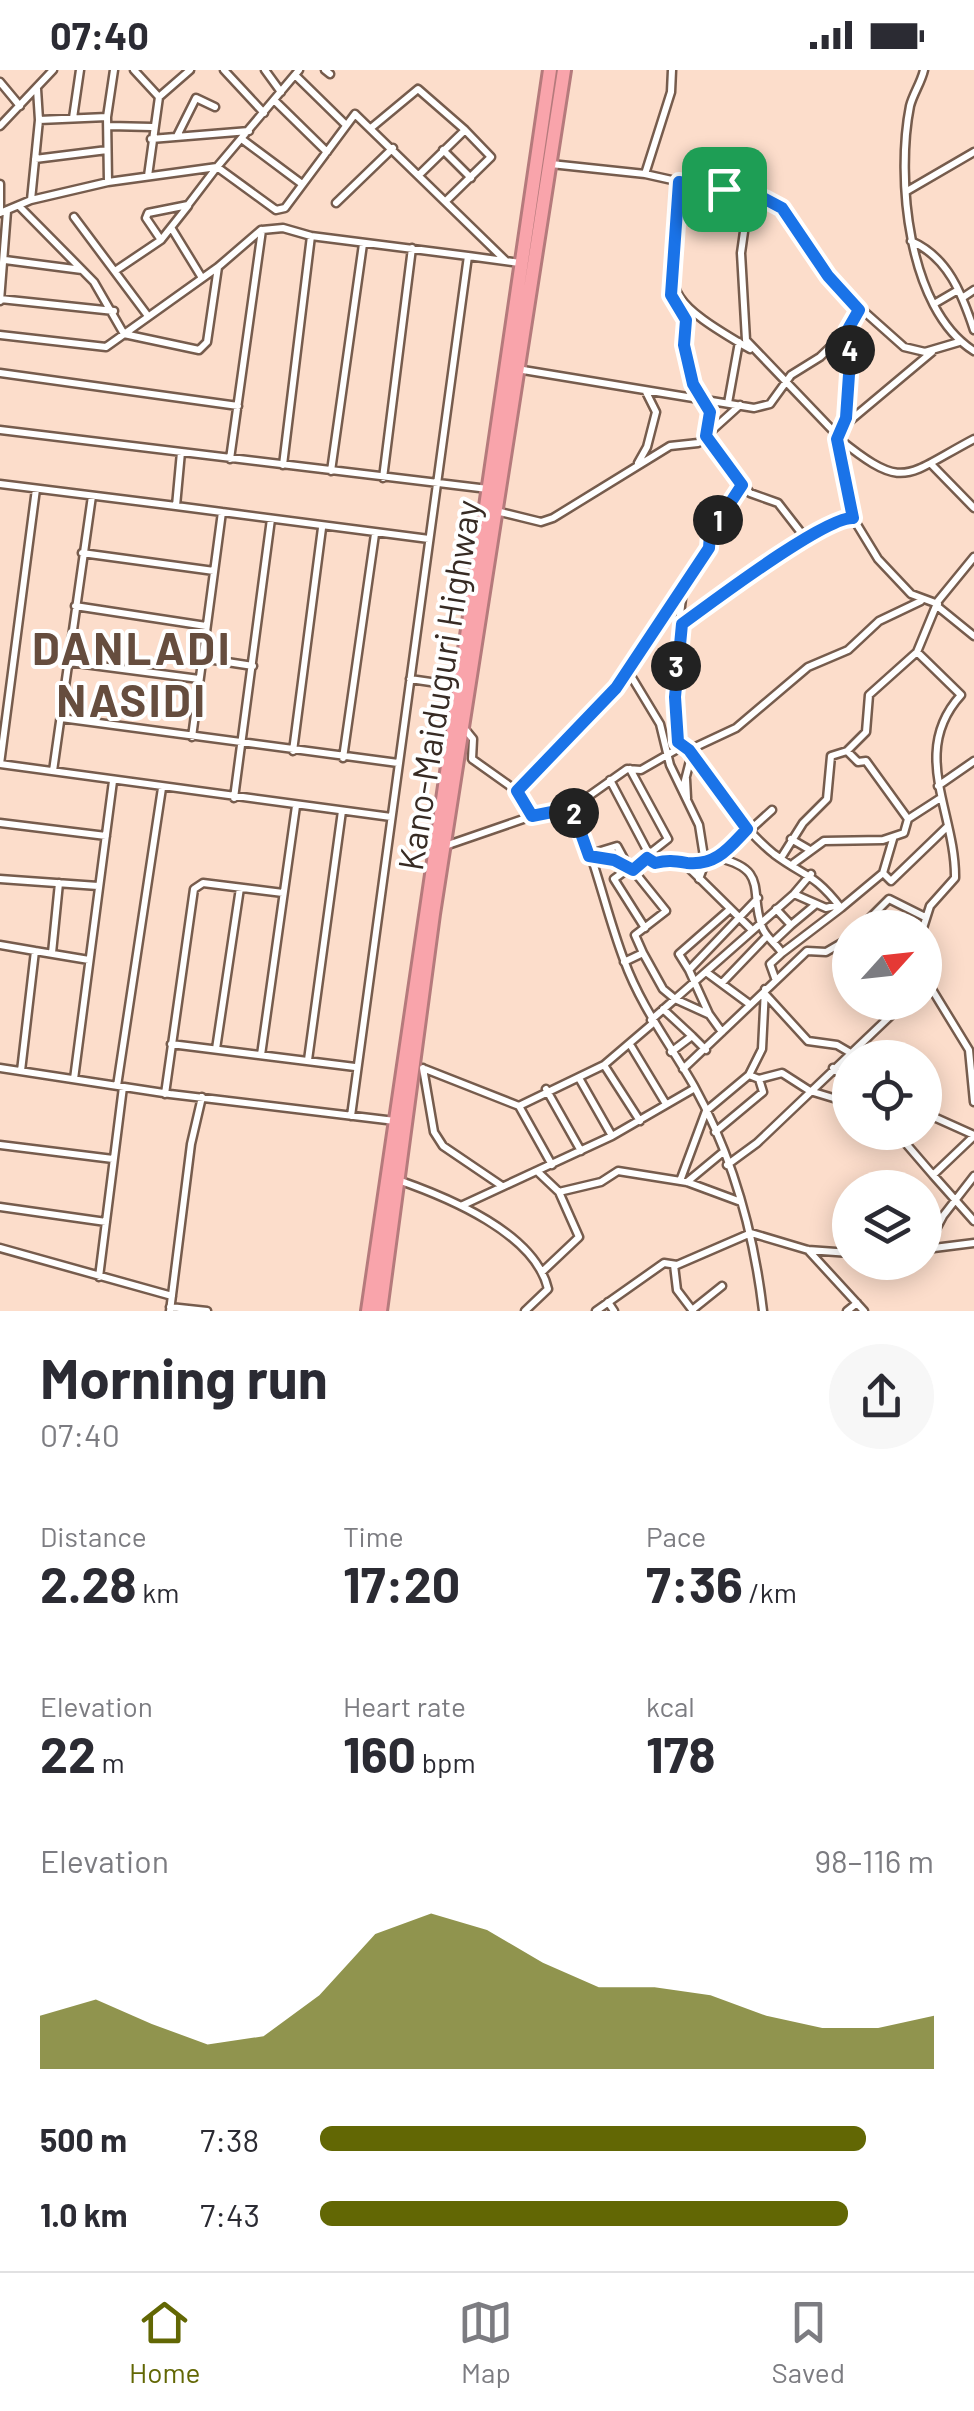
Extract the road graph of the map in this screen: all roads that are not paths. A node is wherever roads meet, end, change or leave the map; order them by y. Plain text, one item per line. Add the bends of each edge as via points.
1 (42, 70) edge
2 (53, 70) edge
3 (80, 70) edge
4 (114, 70) edge
5 (134, 70) edge
6 (224, 70) edge
7 (266, 70) edge
8 (550, 70) edge
9 (564, 70) edge
10 (672, 70) edge
11 (924, 70) edge
12 (183, 72) edge
13 (297, 72) edge
14 (0, 82) edge
15 (39, 87) junction
16 (281, 92) junction
17 (159, 97) junction
18 (274, 100) junction
19 (20, 106) junction
20 (215, 107) dead end
21 (264, 114) junction
22 (73, 118) junction
23 (39, 120) junction
24 (108, 122) junction
25 (1, 123) edge
26 (346, 125) junction
27 (152, 127) junction
28 (371, 128) junction
29 (250, 130) junction
30 (465, 130) junction
31 (176, 137) junction
32 (150, 139) junction
33 (243, 140) junction
34 (392, 148) junction
35 (108, 150) junction
36 (444, 150) junction
37 (327, 152) junction
38 (974, 152) edge
39 (36, 159) junction
40 (542, 162) junction
41 (217, 167) junction
42 (420, 174) junction
43 (646, 174) junction
44 (148, 176) junction
45 (471, 178) junction
46 (108, 182) junction
47 (679, 182) junction
48 (0, 184) edge
49 (302, 184) junction
50 (907, 191) junction
51 (749, 196) junction
52 (31, 200) junction
53 (446, 200) junction
54 (336, 204) dead end
55 (188, 205) junction
56 (20, 207) junction
57 (280, 210) junction
58 (2, 211) edge
59 (74, 216) dead end
60 (283, 228) junction
61 (172, 229) junction
62 (262, 230) junction
63 (312, 236) junction
64 (161, 240) junction
65 (911, 241) junction
66 (363, 244) junction
67 (412, 248) junction
68 (468, 256) junction
69 (5, 260) junction
70 (513, 262) junction
71 (218, 266) junction
72 (82, 270) junction
73 (115, 271) junction
74 (202, 278) junction
75 (673, 290) junction
76 (974, 290) edge
77 (960, 294) junction
78 (0, 300) edge
79 (934, 304) junction
80 (859, 310) junction
81 (115, 311) junction
82 (148, 316) junction
83 (974, 330) edge
84 (847, 331) junction
85 (124, 334) junction
86 (0, 335) edge
87 (739, 342) junction
88 (960, 342) junction
89 (754, 351) junction
90 (933, 351) junction
91 (974, 351) edge
92 (516, 369) junction
93 (0, 373) edge
94 (786, 384) junction
95 (644, 390) junction
96 (704, 401) junction
97 (728, 404) junction
98 (741, 404) junction
99 (238, 406) junction
100 (0, 430) edge
101 (839, 434) junction
102 (707, 435) junction
103 (974, 438) edge
104 (180, 452) junction
105 (230, 459) junction
106 (637, 464) junction
107 (931, 464) junction
108 (283, 465) junction
109 (331, 471) junction
110 (383, 478) junction
111 (435, 483) junction
112 (0, 484) edge
113 (742, 485) junction
114 (36, 489) junction
115 (488, 489) junction
116 (92, 496) junction
117 (176, 506) junction
118 (974, 508) edge
119 (494, 511) junction
120 (222, 512) junction
121 (853, 518) junction
122 (270, 519) junction
123 (322, 528) junction
124 (375, 534) junction
125 (429, 538) junction
126 (806, 539) junction
127 (82, 553) junction
128 (974, 557) edge
129 (214, 571) junction
130 (684, 586) junction
131 (921, 601) junction
132 (937, 605) junction
133 (75, 606) junction
134 (682, 624) junction
135 (206, 626) junction
136 (974, 636) edge
137 (918, 652) junction
138 (201, 658) junction
139 (69, 662) junction
140 (253, 666) junction
141 (628, 671) junction
142 (410, 678) junction
143 (199, 679) junction
144 (458, 686) junction
145 (62, 718) junction
146 (463, 727) junction
147 (192, 737) junction
148 (243, 745) junction
149 (293, 751) junction
150 (687, 751) junction
151 (848, 751) junction
152 (668, 754) junction
153 (343, 758) junction
154 (974, 761) edge
155 (398, 763) junction
156 (629, 768) junction
157 (53, 772) junction
158 (610, 780) junction
159 (113, 781) junction
160 (937, 786) junction
161 (162, 788) junction
162 (517, 791) junction
163 (234, 798) junction
164 (687, 799) junction
165 (939, 799) junction
166 (296, 806) junction
167 (572, 808) junction
168 (772, 810) dead end
169 (342, 811) junction
170 (532, 816) junction
171 (391, 817) junction
172 (908, 820) junction
173 (0, 823) edge
174 (948, 826) junction
175 (747, 829) junction
176 (106, 836) junction
177 (792, 839) junction
178 (893, 839) junction
179 (445, 846) junction
180 (810, 850) junction
181 (591, 855) junction
182 (648, 856) junction
183 (719, 858) junction
184 (781, 858) junction
185 (684, 863) junction
186 (705, 863) junction
187 (794, 864) junction
188 (631, 869) junction
189 (883, 873) junction
190 (811, 874) junction
191 (0, 878) edge
192 (614, 879) junction
193 (699, 879) junction
194 (58, 883) junction
195 (601, 885) junction
196 (98, 886) junction
197 (240, 888) junction
198 (283, 893) junction
199 (794, 894) junction
200 (759, 897) junction
201 (815, 905) junction
202 (839, 906) junction
203 (776, 909) junction
204 (728, 910) junction
205 (878, 910) edge
206 (910, 910) edge
207 (930, 910) edge
208 (737, 919) junction
209 (760, 923) junction
210 (790, 924) junction
211 (644, 928) junction
212 (752, 930) junction
213 (770, 939) junction
214 (0, 945) edge
215 (832, 948) edge
216 (35, 950) junction
217 (643, 952) junction
218 (782, 953) junction
219 (52, 954) junction
220 (701, 958) junction
221 (89, 960) junction
222 (624, 962) junction
223 (689, 970) junction
224 (707, 971) junction
225 (775, 978) junction
226 (696, 982) junction
227 (722, 983) junction
228 (765, 991) junction
229 (675, 999) junction
230 (748, 1003) junction
231 (942, 1008) edge
232 (663, 1009) junction
233 (708, 1014) junction
234 (890, 1020) edge
235 (651, 1022) junction
236 (722, 1032) junction
237 (692, 1036) junction
238 (865, 1040) edge
239 (172, 1044) junction
240 (832, 1044) edge
241 (631, 1046) junction
242 (216, 1049) junction
243 (706, 1050) junction
244 (671, 1052) junction
245 (261, 1055) junction
246 (972, 1057) edge
247 (308, 1060) junction
248 (604, 1065) junction
249 (356, 1066) junction
250 (0, 1068) edge
251 (419, 1068) junction
252 (683, 1069) junction
253 (832, 1069) edge
254 (21, 1071) junction
255 (749, 1075) junction
256 (579, 1078) junction
257 (759, 1079) junction
258 (74, 1080) junction
259 (120, 1086) junction
260 (695, 1088) junction
261 (546, 1089) junction
262 (810, 1091) junction
263 (165, 1094) junction
264 (202, 1097) junction
265 (832, 1098) edge
266 (974, 1102) edge
267 (666, 1104) junction
268 (519, 1106) junction
269 (706, 1111) junction
270 (351, 1116) junction
271 (640, 1121) junction
272 (942, 1121) edge
273 (400, 1122) junction
274 (715, 1132) junction
275 (612, 1136) junction
276 (974, 1136) edge
277 (0, 1145) edge
278 (911, 1150) edge
279 (581, 1151) junction
280 (722, 1153) junction
281 (114, 1159) junction
282 (552, 1165) junction
283 (727, 1165) junction
284 (928, 1170) edge
285 (939, 1170) edge
286 (538, 1172) junction
287 (974, 1176) edge
288 (397, 1179) junction
289 (684, 1182) junction
290 (502, 1186) junction
291 (942, 1186) edge
292 (559, 1192) junction
293 (954, 1199) junction
294 (742, 1202) junction
295 (0, 1206) edge
296 (464, 1206) junction
297 (942, 1220) edge
298 (974, 1221) edge
299 (106, 1222) junction
300 (750, 1233) junction
301 (974, 1242) edge
302 (942, 1247) edge
303 (0, 1248) edge
304 (808, 1250) junction
305 (832, 1251) edge
306 (674, 1264) junction
307 (542, 1272) junction
308 (99, 1277) junction
309 (722, 1286) dead end
310 (172, 1296) junction
311 (608, 1302) junction
312 (857, 1302) junction
313 (170, 1309) edge
314 (526, 1310) edge
315 (207, 1311) edge
316 (368, 1311) edge
317 (380, 1311) edge
318 (596, 1311) edge
319 (614, 1311) edge
320 (692, 1311) edge
321 (764, 1311) edge
322 (847, 1311) edge
323 (864, 1311) edge

1 - 15 street
2 - 15 street
3 - 22 street
4 - 24 street
5 - 17 street
6 - 21 street
7 - 16 street
8 - 40 highway, Kano-Maiduguri Highway
9 - 40 highway, Kano-Maiduguri Highway
10 - 43 street
11 - 50 street via 911,100
12 - 17 street
13 - 16 street
13 - 26 street
14 - 19 street
15 - 19 street
15 - 23 street
16 - 18 street
17 - 27 street
18 - 21 street
18 - 37 street
19 - 25 street
20 - 31 street via 196,98
21 - 29 street
22 - 23 street
22 - 24 street
23 - 39 street
24 - 27 street
24 - 35 street
26 - 28 street via 355,114
26 - 37 street
27 - 32 street
28 - 30 street via 418,89
28 - 34 street
29 - 31 street
29 - 33 street
30 - 36 street
30 - 45 street via 491,154
31 - 32 street
32 - 44 street
33 - 41 street
33 - 49 street
34 - 42 street
34 - 54 street
35 - 39 street
35 - 46 street
36 - 42 street
36 - 45 street
37 - 49 street
38 - 50 street
39 - 52 street
40 - 43 street
40 - 70 highway, Kano-Maiduguri Highway
40 - 92 highway, Kano-Maiduguri Highway
41 - 44 street
41 - 55 street
41 - 57 street
42 - 53 street
43 - 47 street
44 - 46 street
45 - 53 street
46 - 52 street
47 - 51 street
47 - 75 street
48 - 58 street
49 - 57 street
50 - 65 street
51 - 80 street via 782,208
51 - 89 street via 740,253 741,313
52 - 56 street
53 - 70 street
55 - 61 street
55 - 64 street via 148,214
56 - 58 street
56 - 72 street
57 - 60 street
58 - 69 street
59 - 73 street
60 - 62 street
60 - 63 street
61 - 64 street
61 - 74 street
62 - 71 street
62 - 99 street
63 - 66 street
63 - 108 street
64 - 73 street
65 - 77 street via 936,255
65 - 79 street
66 - 67 street
66 - 109 street
67 - 68 street
67 - 110 street
68 - 70 street
68 - 111 street
69 - 72 street
69 - 78 street
70 - 115 highway, Kano-Maiduguri Highway
71 - 74 street
71 - 85 street via 205,348
72 - 81 street
73 - 82 street
74 - 82 street
75 - 87 street via 694,316
75 - 96 street via 686,320 684,348
76 - 77 street
77 - 79 street
77 - 83 street
78 - 81 street
79 - 88 street
80 - 84 street
80 - 90 street via 914,353
81 - 85 street
82 - 85 street
84 - 94 street
84 - 101 street via 850,360
85 - 86 street via 106,347
87 - 89 street
87 - 97 street
88 - 90 street
88 - 91 street
89 - 94 street
90 - 101 street
92 - 95 street
92 - 119 highway, Kano-Maiduguri Highway
93 - 99 street
94 - 98 street via 766,406
94 - 101 street
95 - 96 street
95 - 106 street via 655,418
96 - 97 street
96 - 102 street
97 - 98 street
98 - 102 street
99 - 105 street
100 - 104 street
101 - 107 street via 887,474
101 - 121 street
102 - 106 street
102 - 113 street
103 - 107 street
104 - 105 street
104 - 117 street
105 - 108 street
106 - 119 street via 542,522
107 - 118 street
108 - 109 street
109 - 110 street
110 - 111 street
111 - 115 street
111 - 125 street
112 - 114 street
113 - 126 street via 760,500 778,503
113 - 130 street
114 - 116 street
114 - 157 street via 0,764
115 - 144 highway, Kano-Maiduguri Highway
116 - 117 street
116 - 127 street
117 - 120 street
119 - 146 highway, Kano-Maiduguri Highway
120 - 122 street
120 - 129 street
121 - 126 street
121 - 131 street via 878,558
122 - 123 street
122 - 140 street
123 - 124 street
123 - 149 street
124 - 125 street
124 - 153 street
125 - 142 street
126 - 134 street
127 - 129 street
127 - 133 street
128 - 132 street
129 - 135 street
130 - 134 street
130 - 141 street
131 - 132 street
131 - 150 street via 879,621 848,650 808,666 736,728
132 - 136 street
132 - 137 street
133 - 135 street
133 - 139 street
134 - 150 street via 675,729
135 - 138 street
137 - 151 street via 869,695 866,732
137 - 160 street via 961,695 941,719
138 - 140 street
138 - 143 street
139 - 143 street
139 - 145 street
140 - 148 street
141 - 152 street via 660,724
141 - 162 street
142 - 144 street
142 - 155 street
143 - 147 street
144 - 273 highway, Kano-Maiduguri Highway
145 - 147 street
145 - 157 street
146 - 162 street via 471,733 472,760
146 - 179 highway, Kano-Maiduguri Highway
147 - 148 street
148 - 149 street
148 - 163 street
149 - 153 street
150 - 152 street
150 - 164 street
150 - 175 street
151 - 172 street via 866,761
151 - 177 street via 828,759 828,799
152 - 156 street via 640,770
152 - 164 street
153 - 155 street
154 - 160 street
155 - 171 street
156 - 158 street
156 - 182 street via 668,839
157 - 159 street
158 - 167 street
158 - 182 street
159 - 161 street
159 - 176 street
160 - 165 street
161 - 163 street
161 - 259 street
162 - 170 street
163 - 166 street
164 - 186 street
165 - 172 street
165 - 174 street
166 - 169 street
166 - 198 street
167 - 170 street
167 - 181 street
168 - 175 street
169 - 171 street
169 - 247 street
170 - 179 street
171 - 249 street
172 - 178 street
173 - 176 street
174 - 189 street via 891,881
174 - 207 street via 955,878
175 - 183 street
175 - 184 street
176 - 196 street
177 - 180 street
177 - 184 street
178 - 180 street via 828,839
178 - 189 street
179 - 251 highway, Kano-Maiduguri Highway
180 - 187 street
181 - 188 street
181 - 188 street via 615,844
181 - 195 street
182 - 185 street via 655,863
182 - 188 street
183 - 186 street
183 - 200 street via 750,874
184 - 187 street
185 - 186 street
185 - 193 street
186 - 193 street
187 - 190 street
188 - 192 street
188 - 211 street via 666,911
189 - 202 street
190 - 199 street
190 - 202 street
191 - 194 street
192 - 195 street
192 - 211 street
193 - 204 street
194 - 196 street
194 - 219 street
195 - 222 street
196 - 221 street
197 - 198 street
197 - 239 street via 194,888
197 - 242 street
198 - 245 street
199 - 201 street
199 - 203 street
200 - 208 street
200 - 209 street
201 - 202 street
201 - 210 street
202 - 218 street
203 - 209 street
203 - 210 street
204 - 208 street
204 - 223 street via 679,954
205 - 206 street via 889,899
208 - 212 street
208 - 220 street
209 - 212 street
209 - 213 street
210 - 213 street
211 - 217 street via 635,936
212 - 224 street
213 - 218 street
213 - 227 street
214 - 216 street
215 - 225 street via 807,951
216 - 219 street
216 - 254 street
217 - 222 street
217 - 229 street
218 - 225 street via 770,964
219 - 221 street
220 - 223 street
220 - 224 street
221 - 258 street
222 - 235 street
223 - 226 street
224 - 226 street
224 - 227 street
225 - 228 street
226 - 229 street
226 - 233 street
227 - 230 street
228 - 230 street
228 - 240 street via 808,1040
228 - 255 street via 762,1049
229 - 232 street
229 - 233 street
230 - 236 street
231 - 246 street
232 - 235 street
232 - 237 street
233 - 236 street
234 - 238 street
235 - 241 street
235 - 244 street
236 - 243 street
237 - 243 street
237 - 244 street
239 - 242 street
239 - 263 street
241 - 248 street
241 - 267 street
242 - 245 street
243 - 252 street
244 - 252 street
245 - 247 street
246 - 266 street
247 - 249 street
248 - 256 street
248 - 271 street
249 - 270 street
250 - 254 street
251 - 268 street
251 - 273 highway, Kano-Maiduguri Highway
251 - 290 street via 434,1132 456,1158
252 - 260 street
253 - 262 street
254 - 258 street
255 - 257 street
255 - 269 street
256 - 261 street
256 - 275 street
257 - 262 street via 782,1074
257 - 274 street via 762,1096
258 - 259 street
259 - 263 street
259 - 281 street
260 - 267 street
260 - 269 street
261 - 268 street
261 - 279 street
262 - 265 street
262 - 283 street
263 - 264 street
264 - 270 street
264 - 310 street
267 - 271 street
268 - 282 street
269 - 274 street
269 - 289 street
270 - 273 street
271 - 275 street
272 - 276 street
273 - 288 highway, Kano-Maiduguri Highway
273 - 316 highway, Kano-Maiduguri Highway
274 - 280 street
275 - 279 street
276 - 285 street
277 - 281 street
278 - 284 street
279 - 282 street
280 - 283 street
280 - 289 street
281 - 299 street
282 - 286 street
283 - 294 street
286 - 290 street
286 - 292 street
287 - 293 street
288 - 296 street
288 - 317 highway, Kano-Maiduguri Highway
289 - 292 street via 618,1170 601,1182
289 - 294 street
290 - 296 street
291 - 293 street
292 - 307 street via 579,1237
293 - 297 street
293 - 298 street
294 - 300 street
295 - 299 street
296 - 307 street
299 - 308 street
300 - 304 street
300 - 306 street
300 - 321 street
301 - 302 street
303 - 308 street
304 - 305 street
304 - 312 street
306 - 311 street via 645,1273
306 - 320 street via 677,1290
307 - 314 street via 548,1289
308 - 310 street
309 - 320 street
310 - 313 street
311 - 318 street
311 - 319 street
312 - 322 street
312 - 323 street
313 - 315 street

